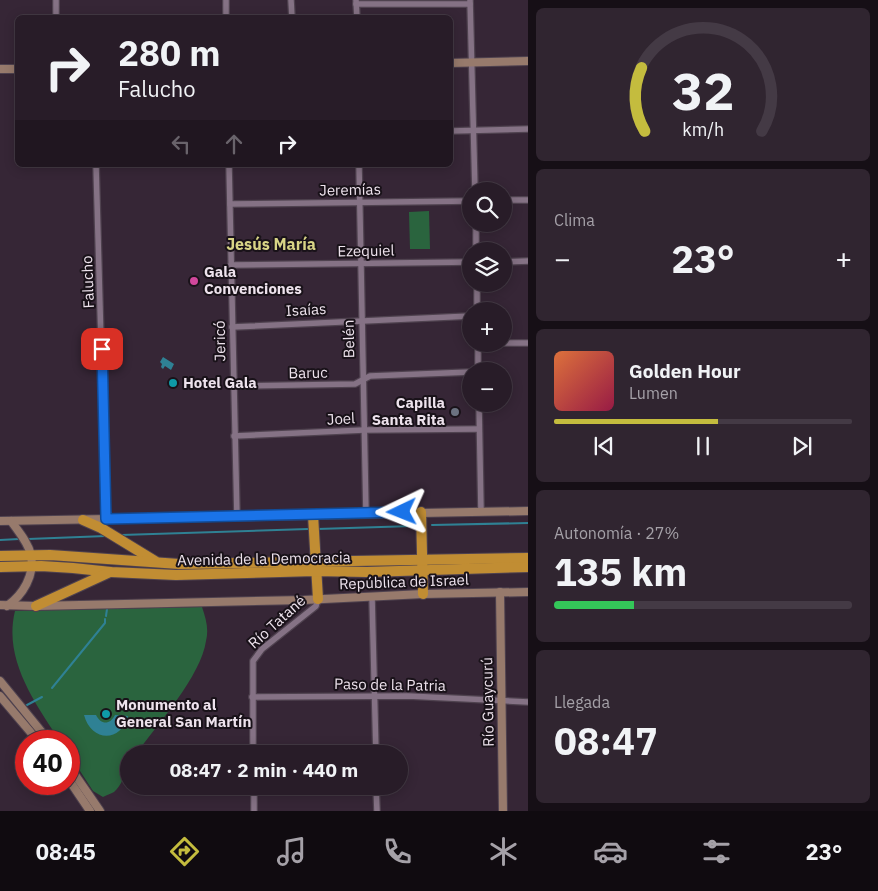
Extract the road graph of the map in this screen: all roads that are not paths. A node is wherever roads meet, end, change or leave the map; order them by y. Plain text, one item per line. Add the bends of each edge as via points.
1 (56, 0) edge
2 (226, 0) edge
3 (291, 0) edge
4 (356, 2) edge
5 (470, 2) edge
6 (56, 15) edge
7 (226, 15) edge
8 (292, 15) edge
9 (357, 15) edge
10 (528, 61) edge
11 (472, 62) junction
12 (453, 63) edge
13 (0, 69) edge
14 (15, 69) edge
15 (528, 129) edge
16 (474, 130) junction
17 (453, 131) edge
18 (96, 167) edge
19 (229, 167) edge
20 (359, 167) edge
21 (475, 182) edge
22 (462, 200) edge
23 (512, 200) edge
24 (528, 200) edge
25 (359, 202) junction
26 (230, 204) junction
27 (528, 261) edge
28 (462, 262) edge
29 (512, 262) edge
30 (361, 264) junction
31 (231, 265) junction
32 (462, 316) edge
33 (361, 320) junction
34 (232, 327) junction
35 (512, 343) edge
36 (528, 343) edge
37 (462, 372) edge
38 (362, 380) junction
39 (233, 386) junction
40 (479, 412) edge
41 (479, 429) junction
42 (364, 430) junction
43 (234, 436) junction
44 (481, 511) junction
45 (528, 511) edge
46 (421, 512) junction
47 (366, 513) junction
48 (313, 516) junction
49 (237, 517) junction
50 (106, 519) junction
51 (83, 520) junction
52 (0, 521) edge
53 (11, 521) junction
54 (0, 556) edge
55 (528, 558) edge
56 (31, 560) junction
57 (158, 563) junction
58 (423, 565) junction
59 (315, 566) junction
60 (0, 567) edge
61 (528, 567) edge
62 (111, 572) junction
63 (500, 592) junction
64 (528, 592) edge
65 (422, 594) junction
66 (372, 597) junction
67 (318, 599) junction
68 (3, 606) edge
69 (36, 606) junction
70 (0, 681) edge
71 (0, 696) edge
72 (252, 697) junction
73 (375, 697) junction
74 (502, 701) junction
75 (528, 702) edge
76 (29, 730) edge
77 (40, 730) edge
78 (253, 745) edge
79 (376, 745) edge
80 (80, 782) edge
81 (79, 795) edge
82 (254, 795) edge
83 (376, 795) edge
84 (90, 811) edge
85 (100, 811) edge
86 (254, 811) edge
87 (377, 811) edge
88 (502, 811) edge

1 - 6 street
2 - 7 street
3 - 8 street
4 - 5 street
4 - 9 street
5 - 11 street
10 - 11 street
11 - 12 street
11 - 16 street
13 - 14 street
15 - 16 street
16 - 17 street
16 - 21 street
18 - 50 street, Falucho
19 - 26 street, Jericó
20 - 25 street, Belén
22 - 25 street, Jeremías
23 - 24 street
25 - 26 street, Jeremías
25 - 30 street, Belén
26 - 31 street, Jericó
27 - 29 street
28 - 30 street, Ezequiel
30 - 31 street, Ezequiel
30 - 33 street, Belén
31 - 34 street, Jericó
32 - 33 street, Isaías
33 - 34 street, Isaías
33 - 38 street, Belén
34 - 39 street, Jericó
35 - 36 street
37 - 38 street, Baruc via 370,376
38 - 39 street, Baruc via 355,384
38 - 42 street, Belén
39 - 43 street, Jericó
40 - 41 street
41 - 42 street, Joel
41 - 44 street
42 - 43 street, Joel
42 - 47 street, Belén
43 - 49 street, Jericó
44 - 45 street
44 - 46 street
46 - 47 street
46 - 58 highway
47 - 48 street
48 - 49 street
48 - 59 highway
49 - 50 street
50 - 51 street
51 - 53 street
51 - 57 highway
52 - 53 street
53 - 56 street via 25,540
54 - 56 highway, Avenida de la Democracia
55 - 58 highway, Avenida de la Democracia
56 - 57 highway, Avenida de la Democracia
56 - 60 highway, Avenida de la Democracia
56 - 62 highway, Avenida de la Democracia
56 - 68 street via 30,576 25,586 16,599
57 - 59 highway, Avenida de la Democracia
58 - 59 highway, Avenida de la Democracia via 367,572
58 - 61 highway, Avenida de la Democracia
58 - 65 highway
59 - 62 highway, Avenida de la Democracia via 176,575
59 - 67 highway
62 - 69 highway
63 - 64 street, República de Israel
63 - 65 street, República de Israel
63 - 74 street, Río Guaycurú
65 - 66 street, República de Israel
66 - 67 street, República de Israel
66 - 73 street
67 - 69 street, República de Israel
67 - 72 street, Río Tatané via 316,606 262,649 253,662
68 - 69 street
70 - 77 street
71 - 76 street
72 - 73 street, Paso de la Patria
72 - 78 street, Río Tatané
73 - 74 street, Paso de la Patria
73 - 79 street
74 - 75 street, Paso de la Patria
74 - 88 street, Río Guaycurú
80 - 85 street
81 - 84 street
82 - 86 street
83 - 87 street

